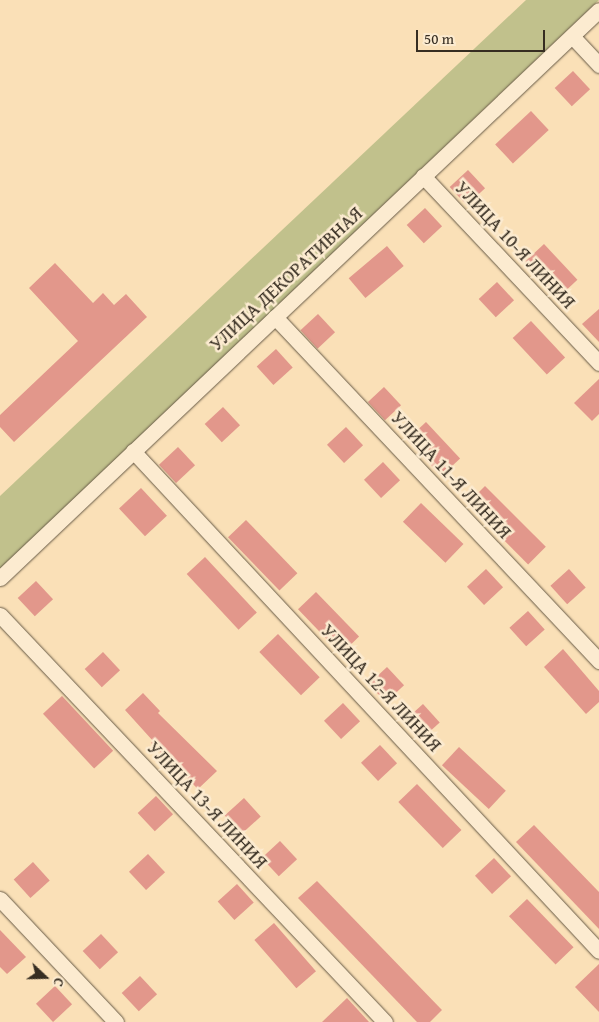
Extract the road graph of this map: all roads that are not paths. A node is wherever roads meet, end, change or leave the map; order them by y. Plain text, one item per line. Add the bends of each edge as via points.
1 (599, 10) edge
2 (572, 36) junction
3 (599, 65) edge
4 (423, 176) junction
5 (275, 317) junction
6 (599, 363) edge
7 (133, 451) junction
8 (0, 578) edge
9 (0, 615) edge
10 (599, 661) edge
11 (0, 899) edge
12 (599, 951) edge
13 (116, 1022) edge
14 (385, 1022) edge

1 - 2 street, УЛИЦА ДЕКОРАТИВНАЯ
2 - 3 street
2 - 4 street, УЛИЦА ДЕКОРАТИВНАЯ
4 - 5 street, УЛИЦА ДЕКОРАТИВНАЯ
4 - 6 street, УЛИЦА 10-Я ЛИНИЯ
5 - 7 street, УЛИЦА ДЕКОРАТИВНАЯ
5 - 10 street, УЛИЦА 11-Я ЛИНИЯ
7 - 8 street, УЛИЦА ДЕКОРАТИВНАЯ
7 - 12 street, УЛИЦА 12-Я ЛИНИЯ
9 - 14 street, УЛИЦА 13-Я ЛИНИЯ
11 - 13 street

